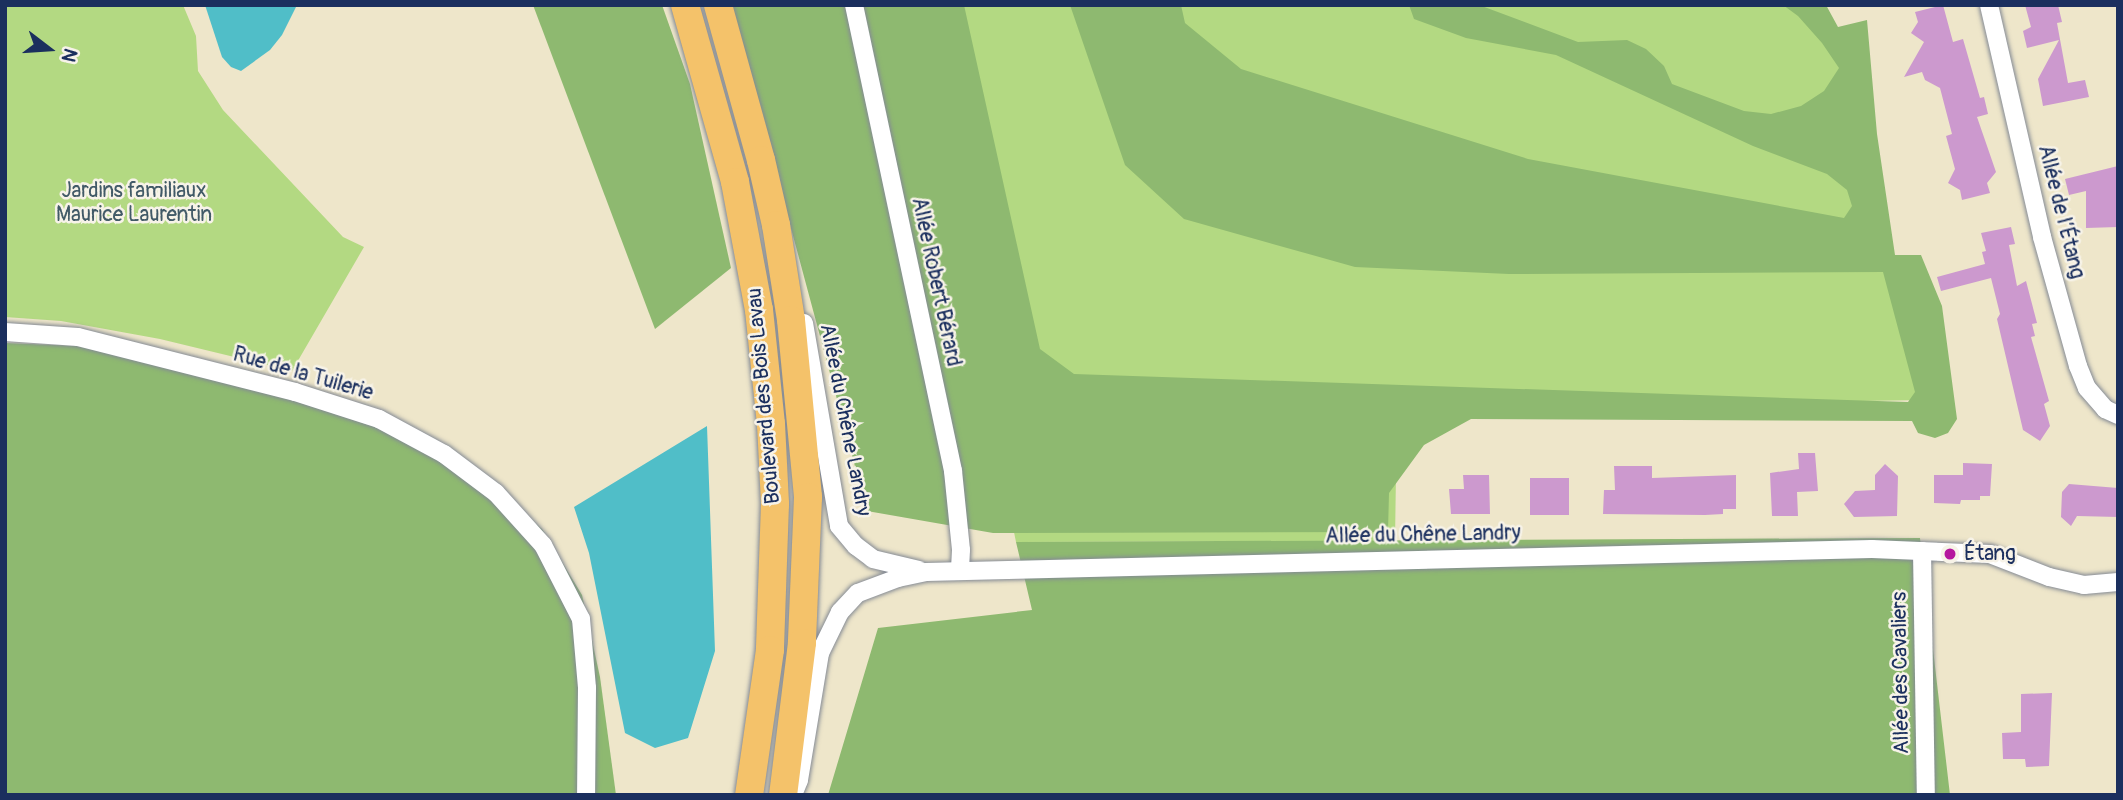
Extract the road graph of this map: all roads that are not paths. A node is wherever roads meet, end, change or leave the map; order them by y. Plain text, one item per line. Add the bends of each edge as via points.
1 (685, 5) edge
2 (718, 5) edge
3 (854, 5) edge
4 (1989, 5) edge
5 (776, 225) junction
6 (5, 332) edge
7 (2118, 415) edge
8 (1922, 551) junction
9 (960, 571) junction
10 (926, 572) junction
11 (2118, 582) edge
12 (586, 794) edge
13 (749, 795) edge
14 (783, 795) edge
15 (793, 795) edge
16 (1926, 795) edge

1 - 13 main road, Boulevard des Bois Lavau via 735,183 760,310 771,424 775,504 770,650
2 - 5 main road, Boulevard des Bois Lavau
3 - 9 street, Allée Robert Bérard via 953,471
4 - 7 street, Allée de l’Étang via 2042,237 2078,366 2087,388 2105,410
5 - 10 street, Allée du Chêne Landry via 796,275 839,526 873,559
5 - 14 main road, Boulevard des Bois Lavau via 791,320 808,497 802,643
6 - 12 street, Rue de la Tuilerie via 78,337 343,407 379,419 444,454 496,493 543,545 581,619 587,688
8 - 9 street, Allée du Chêne Landry via 1403,558
8 - 11 street, Allée du Chêne Landry via 1990,554 2049,578 2084,584
8 - 16 street, Allée des Cavaliers
9 - 10 street, Allée du Chêne Landry
10 - 15 street, Allée du Chêne Landry via 858,593 840,612 820,653

